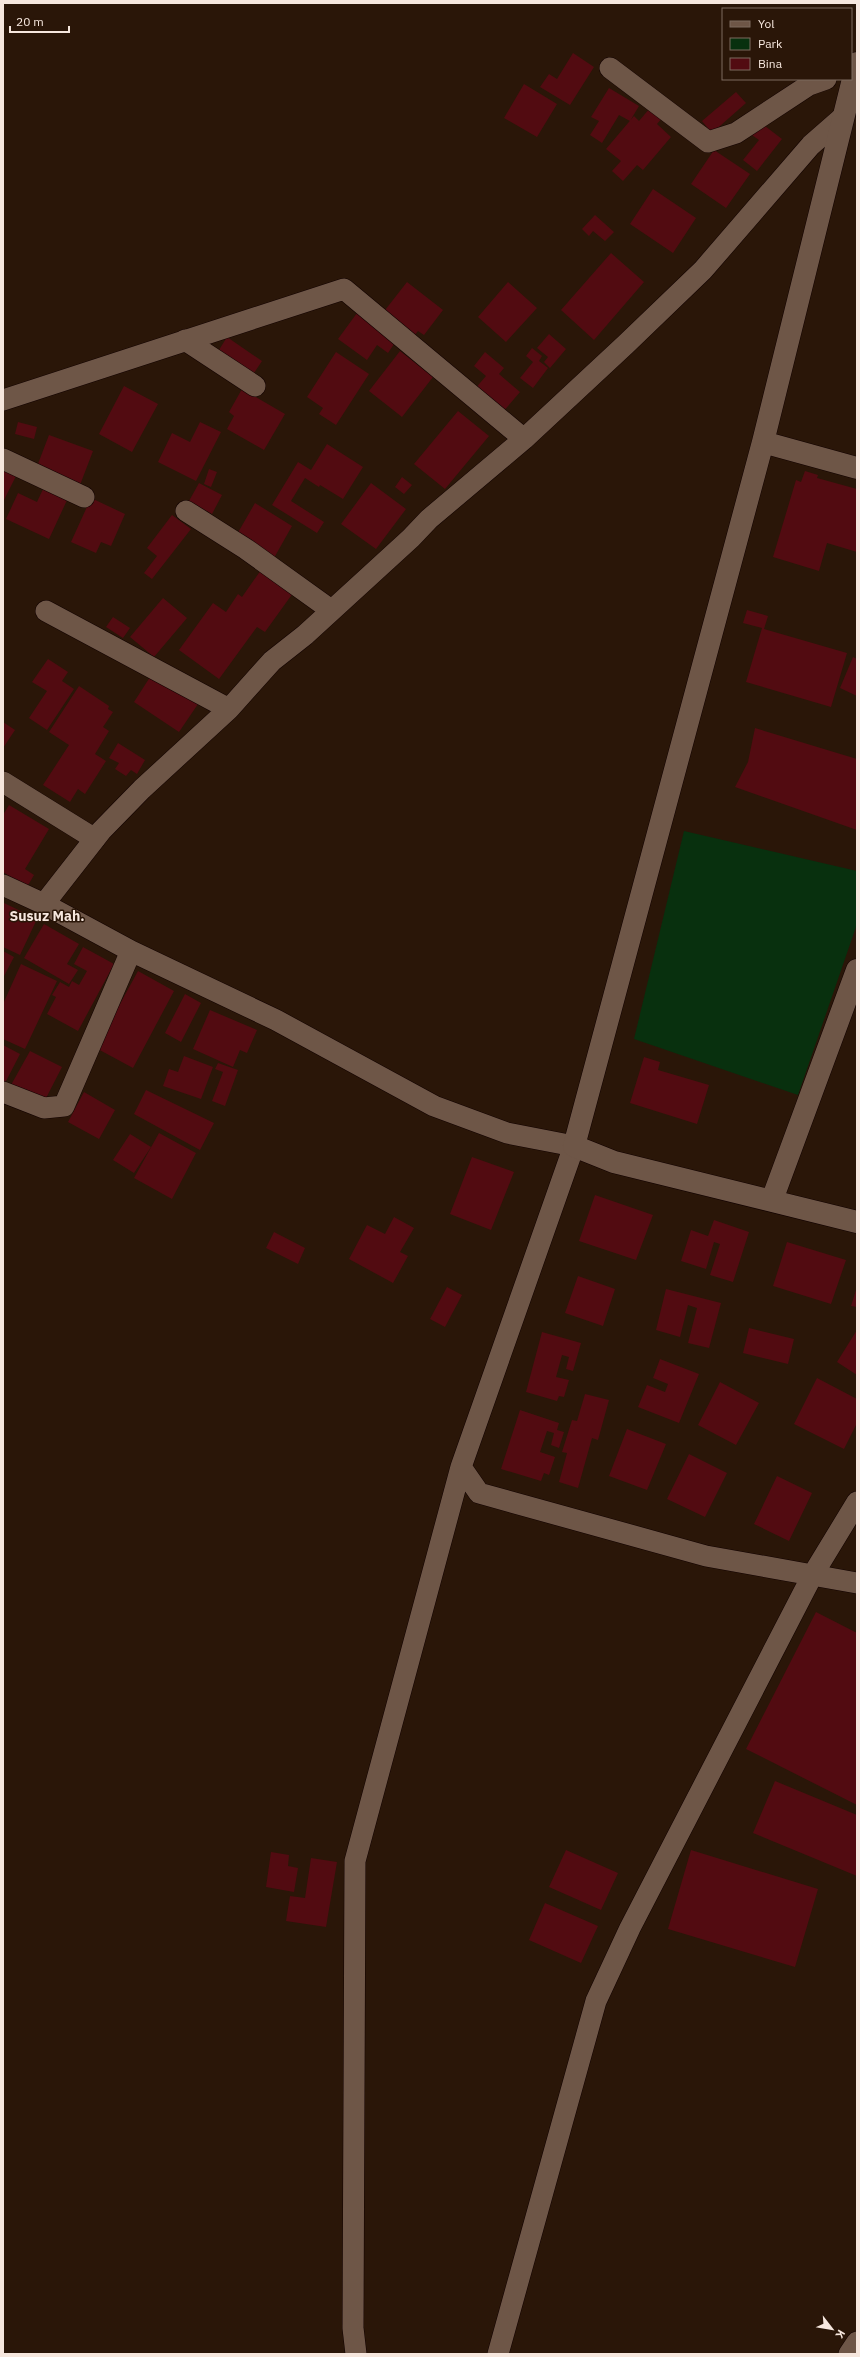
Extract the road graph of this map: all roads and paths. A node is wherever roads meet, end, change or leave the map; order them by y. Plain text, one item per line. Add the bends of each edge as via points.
1 (610, 68) dead end
2 (823, 80) edge
3 (851, 80) edge
4 (843, 118) junction
5 (185, 340) junction
6 (255, 386) dead end
7 (3, 400) edge
8 (524, 440) junction
9 (762, 442) junction
10 (3, 459) edge
11 (857, 468) edge
12 (84, 496) dead end
13 (186, 511) dead end
14 (331, 610) junction
15 (46, 611) dead end
16 (229, 710) junction
17 (3, 782) edge
18 (96, 839) junction
19 (3, 886) edge
20 (44, 904) junction
21 (131, 951) junction
22 (857, 970) edge
23 (3, 1092) edge
24 (574, 1146) junction
25 (772, 1200) junction
26 (857, 1222) edge
27 (461, 1467) junction
28 (857, 1502) edge
29 (812, 1576) junction
30 (857, 1582) edge
31 (857, 2342) edge
32 (356, 2354) edge
33 (498, 2354) edge
34 (849, 2354) edge

1 - 2 street via 708,142 736,133 809,85
3 - 4 street
4 - 8 street via 811,145 703,270
4 - 9 street
5 - 6 street
5 - 7 street
5 - 8 street via 344,288
8 - 14 street via 429,519
9 - 11 street
9 - 24 street
10 - 12 street
13 - 14 street via 246,549
14 - 16 street via 305,635 272,660
15 - 16 street
16 - 18 street via 142,789
17 - 18 street
18 - 20 street
19 - 20 street
20 - 21 street
21 - 23 street via 64,1106 44,1108
21 - 24 street via 276,1020 434,1106 507,1133
22 - 25 street
24 - 25 street via 614,1162
24 - 27 street
25 - 26 street
27 - 29 street via 479,1493 706,1556
27 - 32 street via 355,1861 353,2328
28 - 29 street
29 - 30 street
29 - 33 street via 634,1921 596,2001
31 - 34 street

